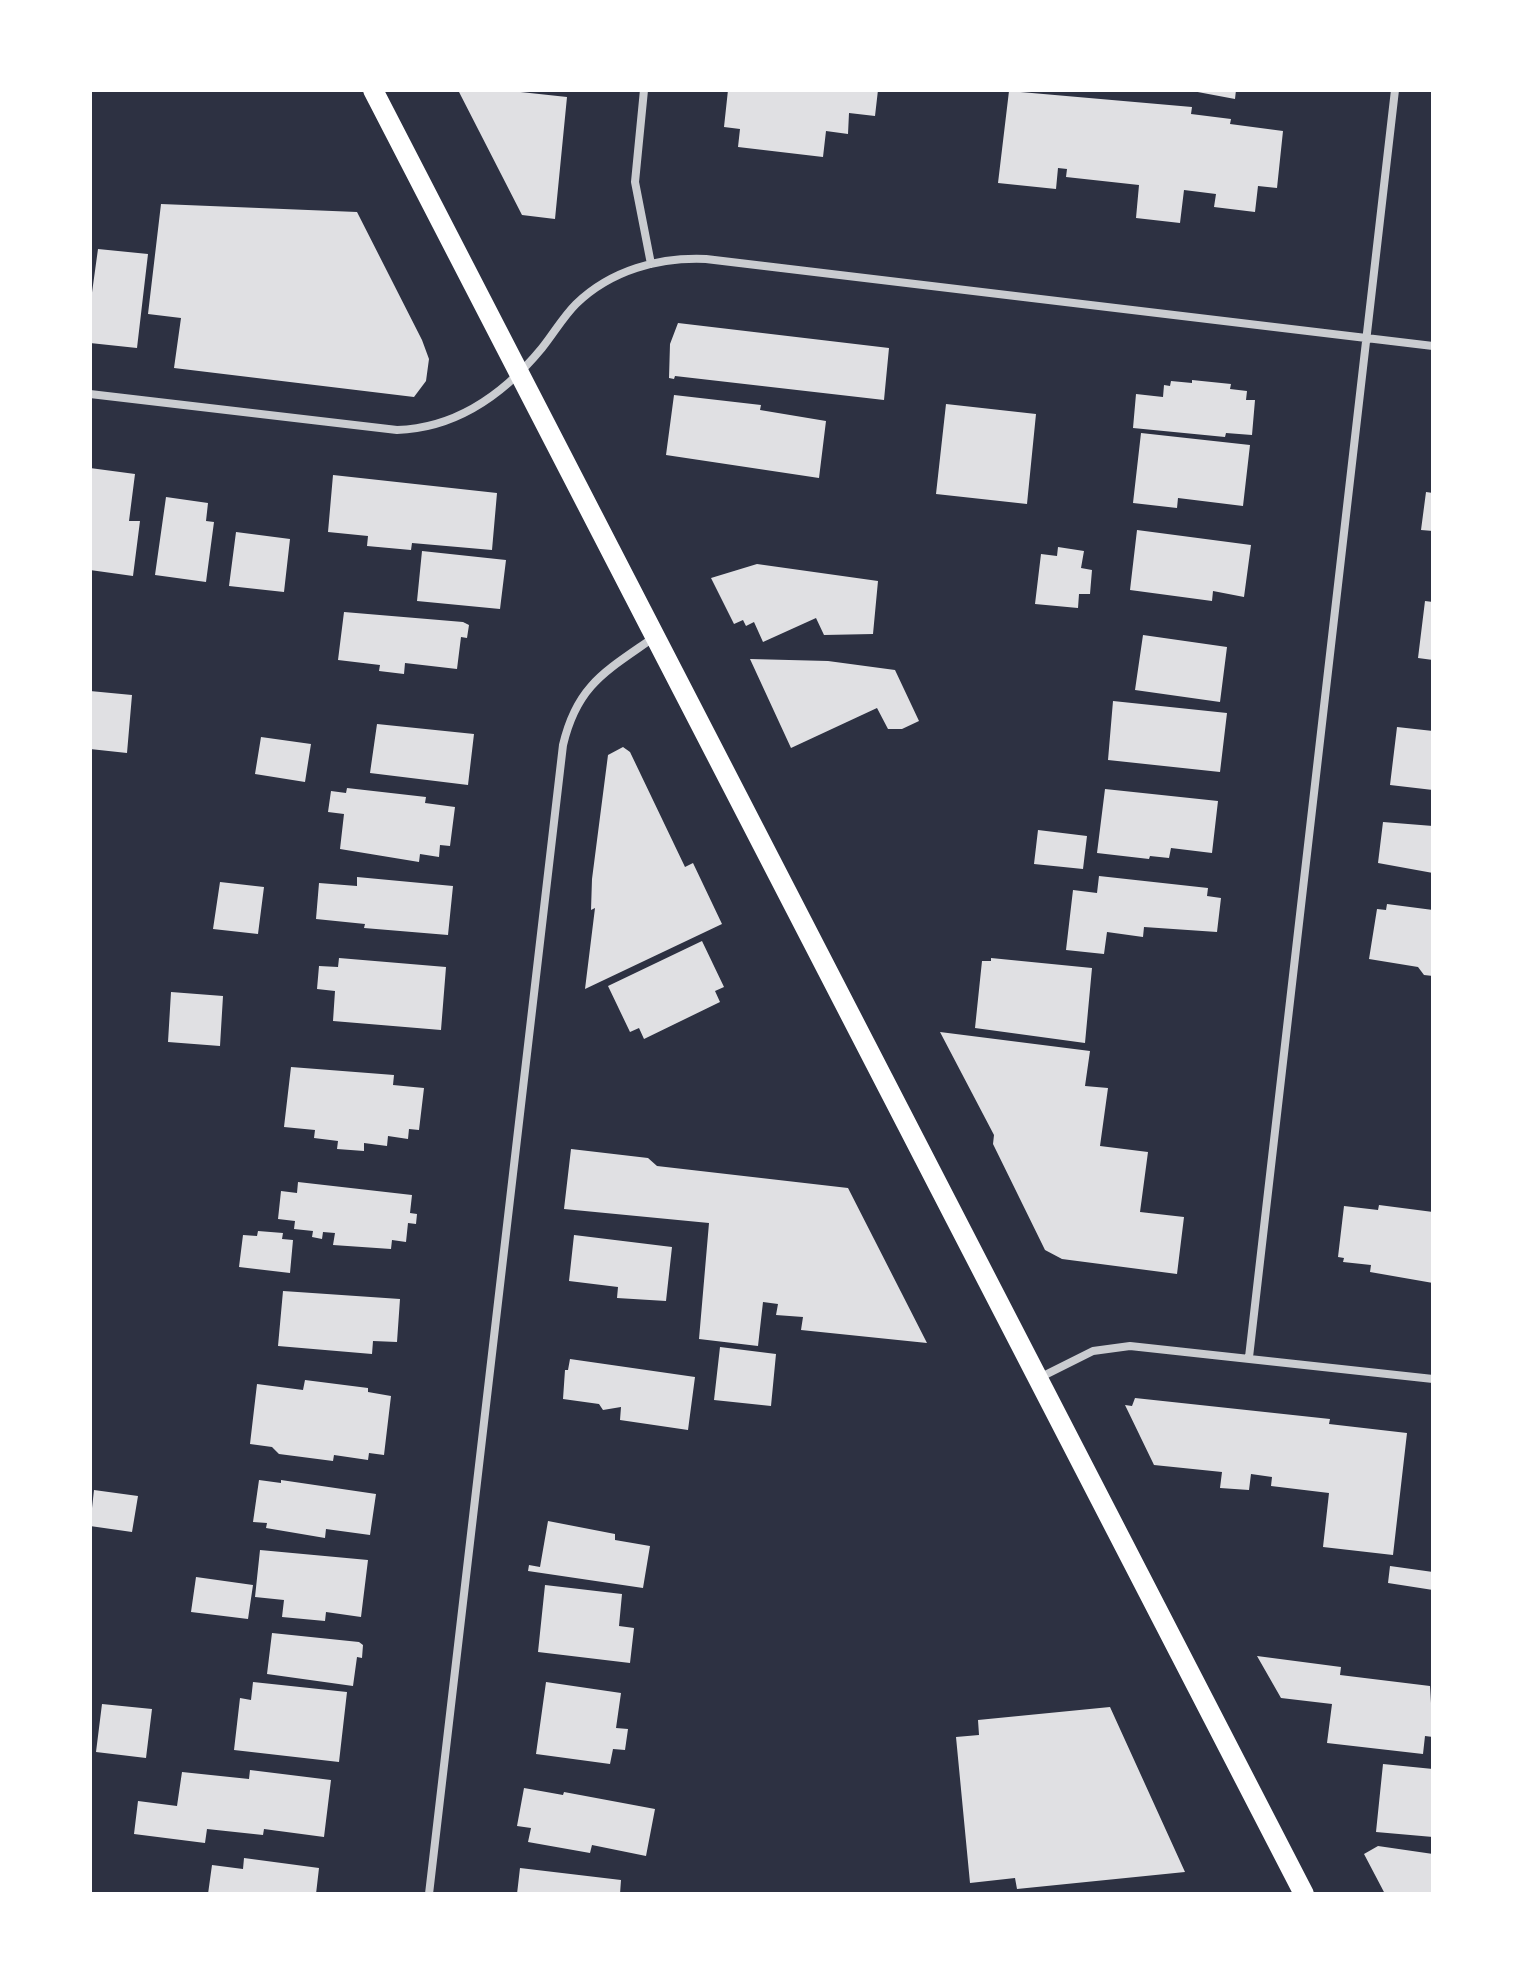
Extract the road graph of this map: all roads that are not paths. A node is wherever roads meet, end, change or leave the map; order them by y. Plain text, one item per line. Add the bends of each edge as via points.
1 (373, 90) edge
2 (644, 90) edge
3 (1395, 90) edge
4 (651, 264) junction
5 (1366, 338) junction
6 (1433, 346) edge
7 (520, 372) junction
8 (90, 394) edge
9 (655, 637) junction
10 (1249, 1357) junction
11 (1037, 1379) junction
12 (1433, 1379) edge
13 (429, 1894) edge
14 (1304, 1894) edge

1 - 7 main road
2 - 4 street via 635,182
3 - 5 street
4 - 5 street via 706,259
4 - 7 street via 621,274 583,298
5 - 6 street
5 - 10 street
7 - 8 street via 472,409 440,424 408,430
7 - 9 main road
9 - 11 main road
9 - 13 street via 581,695 563,745
10 - 11 street via 1117,1346 1093,1351
10 - 12 street
11 - 14 main road

